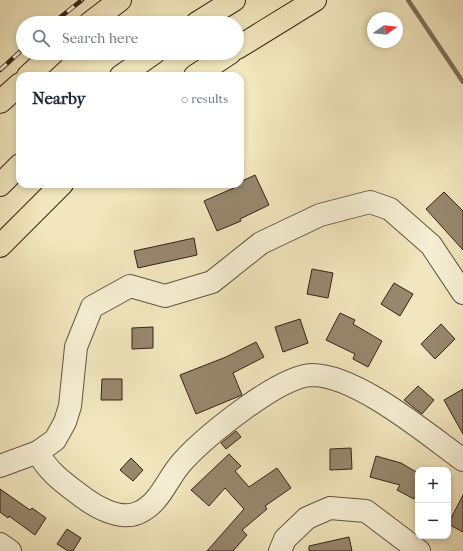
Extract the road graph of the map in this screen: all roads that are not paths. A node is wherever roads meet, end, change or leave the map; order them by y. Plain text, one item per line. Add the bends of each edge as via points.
1 (120, 0) edge
2 (234, 0) edge
3 (315, 0) edge
4 (99, 16) edge
5 (208, 16) edge
6 (244, 44) edge
7 (45, 60) edge
8 (144, 60) edge
9 (219, 60) edge
10 (32, 72) edge
11 (127, 72) edge
12 (201, 72) edge
13 (16, 88) edge
14 (0, 102) edge
15 (16, 169) edge
16 (0, 185) edge
17 (58, 188) edge
18 (0, 246) edge
19 (463, 293) edge
20 (38, 452) junction
21 (463, 460) edge
22 (0, 466) edge
23 (0, 544) edge
24 (10, 551) edge
25 (280, 551) edge
26 (419, 551) edge

1 - 4 main road
2 - 5 main road
3 - 6 main road
7 - 10 main road
8 - 11 main road
9 - 12 main road
13 - 14 main road
15 - 16 main road
17 - 18 main road
19 - 20 street via 431,245 390,208 370,202 320,215 261,243 212,282 165,296 130,286 92,307 76,346 70,406 65,422 55,440
20 - 21 street via 44,464 84,498 119,515 137,513 147,508 158,496 182,461 258,398 286,382 312,375 340,381 364,391
20 - 22 street
23 - 24 street
25 - 26 street via 286,539 307,518 330,508 366,511

